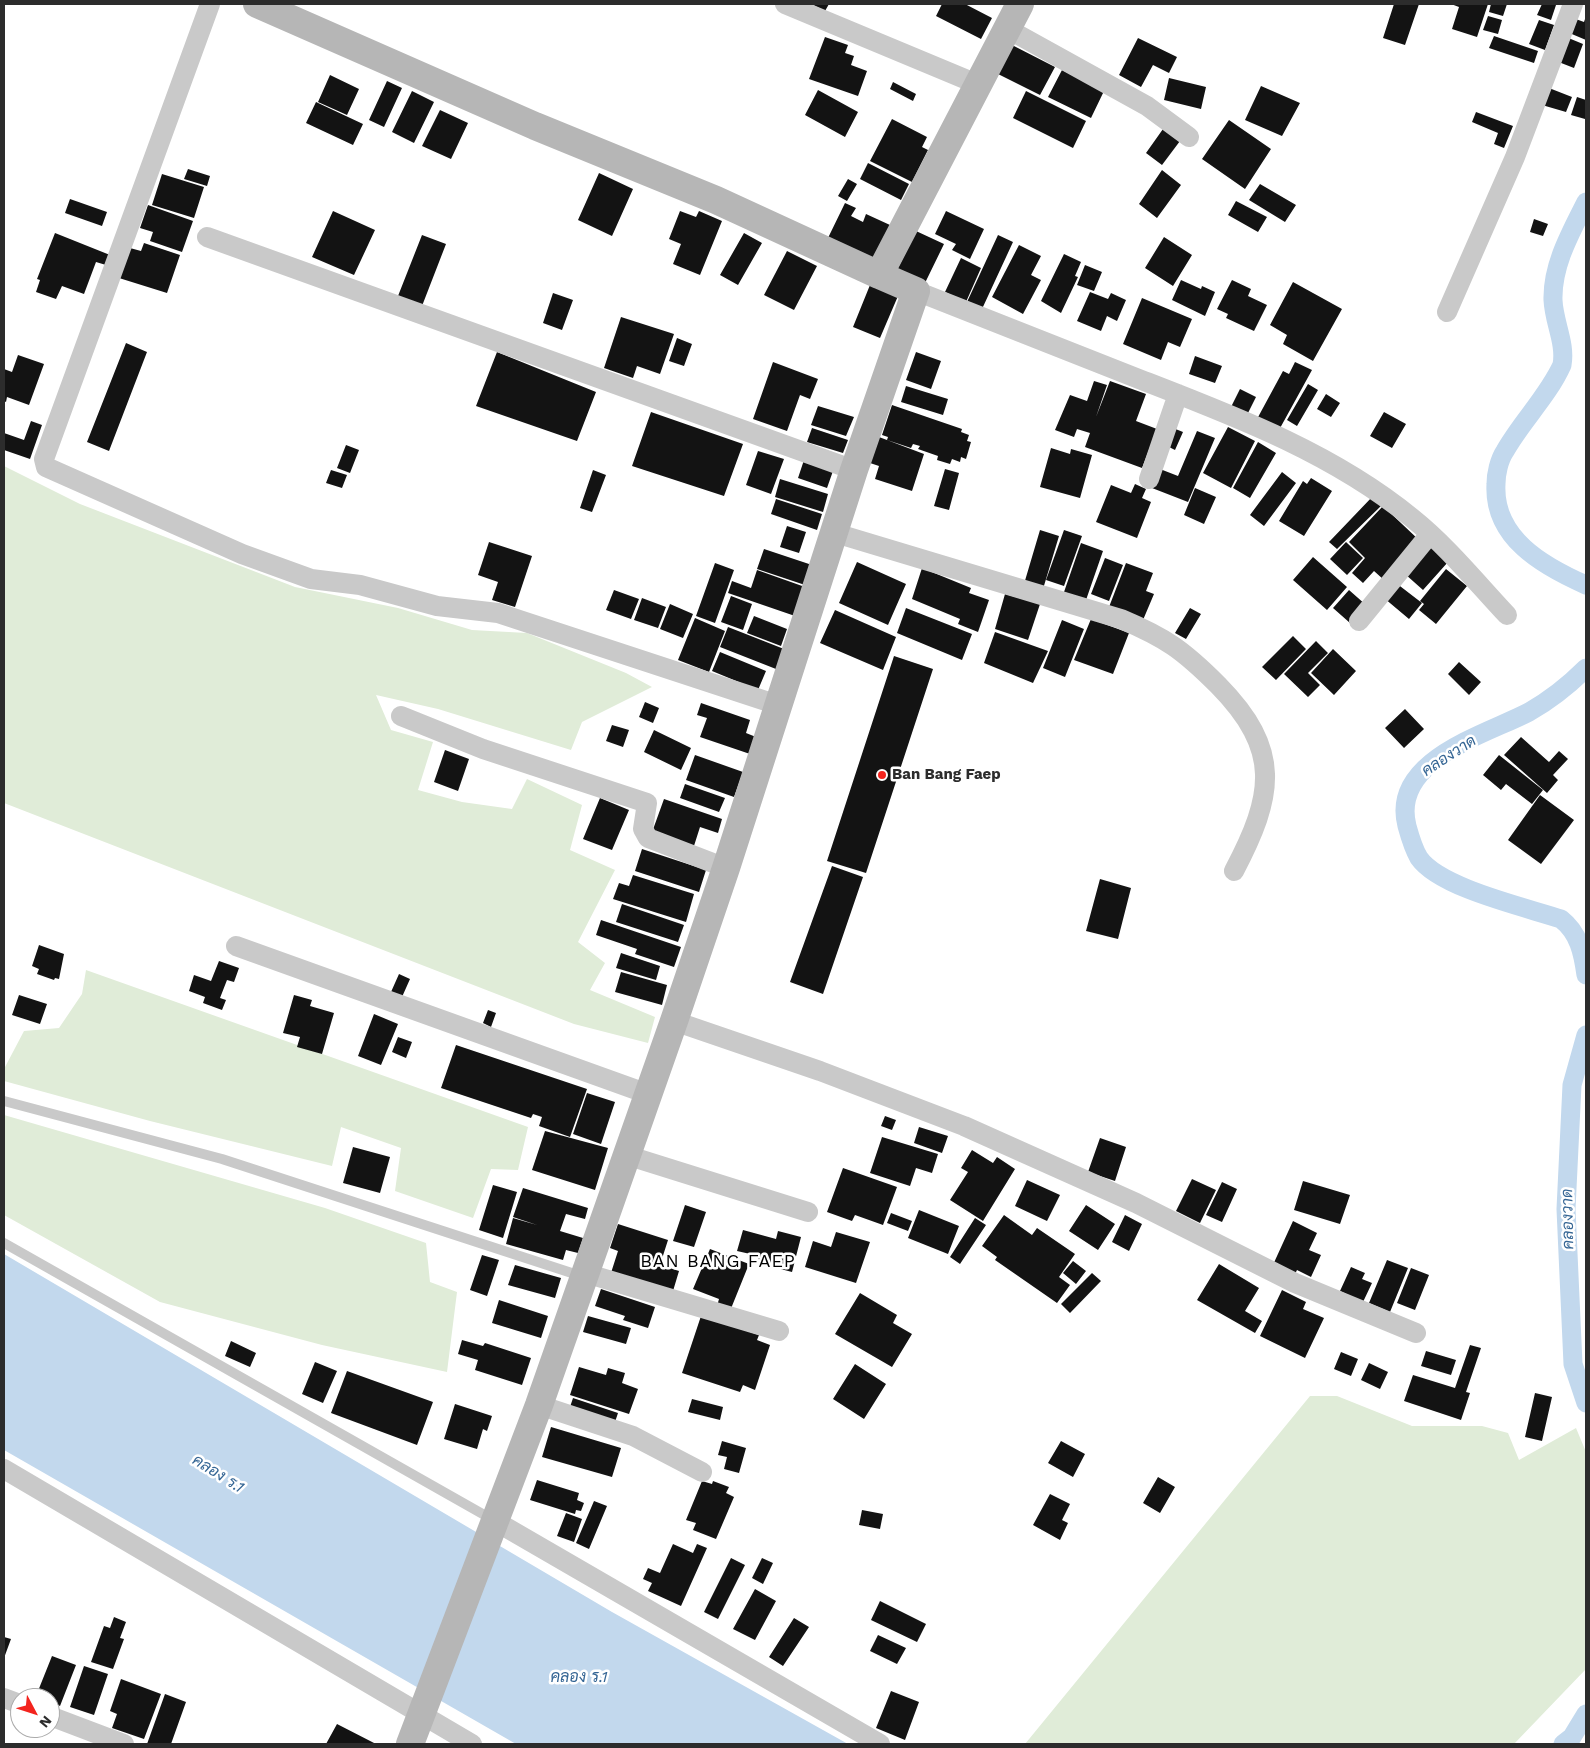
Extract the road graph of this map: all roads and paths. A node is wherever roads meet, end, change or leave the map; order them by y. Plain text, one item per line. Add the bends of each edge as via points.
1 (210, 4) edge
2 (257, 4) edge
3 (786, 4) edge
4 (1020, 4) edge
5 (1573, 4) edge
6 (1586, 8) edge
7 (1006, 28) junction
8 (977, 84) junction
9 (1189, 137) dead end
10 (207, 237) dead end
11 (879, 275) junction
12 (916, 291) junction
13 (1447, 312) dead end
14 (1178, 394) junction
15 (854, 470) junction
16 (1149, 479) dead end
17 (835, 533) junction
18 (1430, 534) junction
19 (1507, 615) dead end
20 (1358, 621) dead end
21 (778, 705) junction
22 (401, 716) dead end
23 (726, 868) junction
24 (1234, 871) dead end
25 (236, 946) dead end
26 (674, 1021) junction
27 (648, 1094) junction
28 (4, 1101) edge
29 (626, 1155) junction
30 (808, 1212) dead end
31 (4, 1243) edge
32 (584, 1275) junction
33 (779, 1331) dead end
34 (1416, 1333) dead end
35 (539, 1405) junction
36 (4, 1469) edge
37 (702, 1472) dead end
38 (494, 1525) junction
39 (420, 1715) junction
40 (60, 1720) edge
41 (124, 1744) edge
42 (410, 1744) edge
43 (472, 1744) edge
44 (880, 1744) edge

1 - 21 street via 44,459 46,467 242,554 311,579 360,585 437,606 498,613
2 - 11 street via 535,126 716,200
3 - 8 street
4 - 7 street
5 - 6 street
5 - 13 street via 1515,157
7 - 8 street
7 - 9 street via 1147,106
8 - 11 street
10 - 15 street
11 - 12 street
12 - 14 street
12 - 15 street
14 - 16 street
14 - 18 street via 1266,430 1321,459 1390,502
15 - 17 street
17 - 21 street
17 - 24 street via 1120,619 1160,637 1187,654 1247,717 1263,755 1264,786 1260,811
18 - 19 street
18 - 20 street
21 - 23 street
22 - 23 street via 482,749 647,803 642,829 648,838
23 - 26 street
25 - 27 street
26 - 27 street
26 - 34 street via 820,1071 964,1126 1136,1203 1295,1283
27 - 29 street
28 - 32 lane via 222,1159
29 - 30 street
29 - 32 street
31 - 38 lane
32 - 33 street
32 - 35 street
35 - 37 street via 633,1436
35 - 38 street
36 - 39 street
38 - 39 street
38 - 44 street
39 - 42 street
39 - 43 street
40 - 41 street

